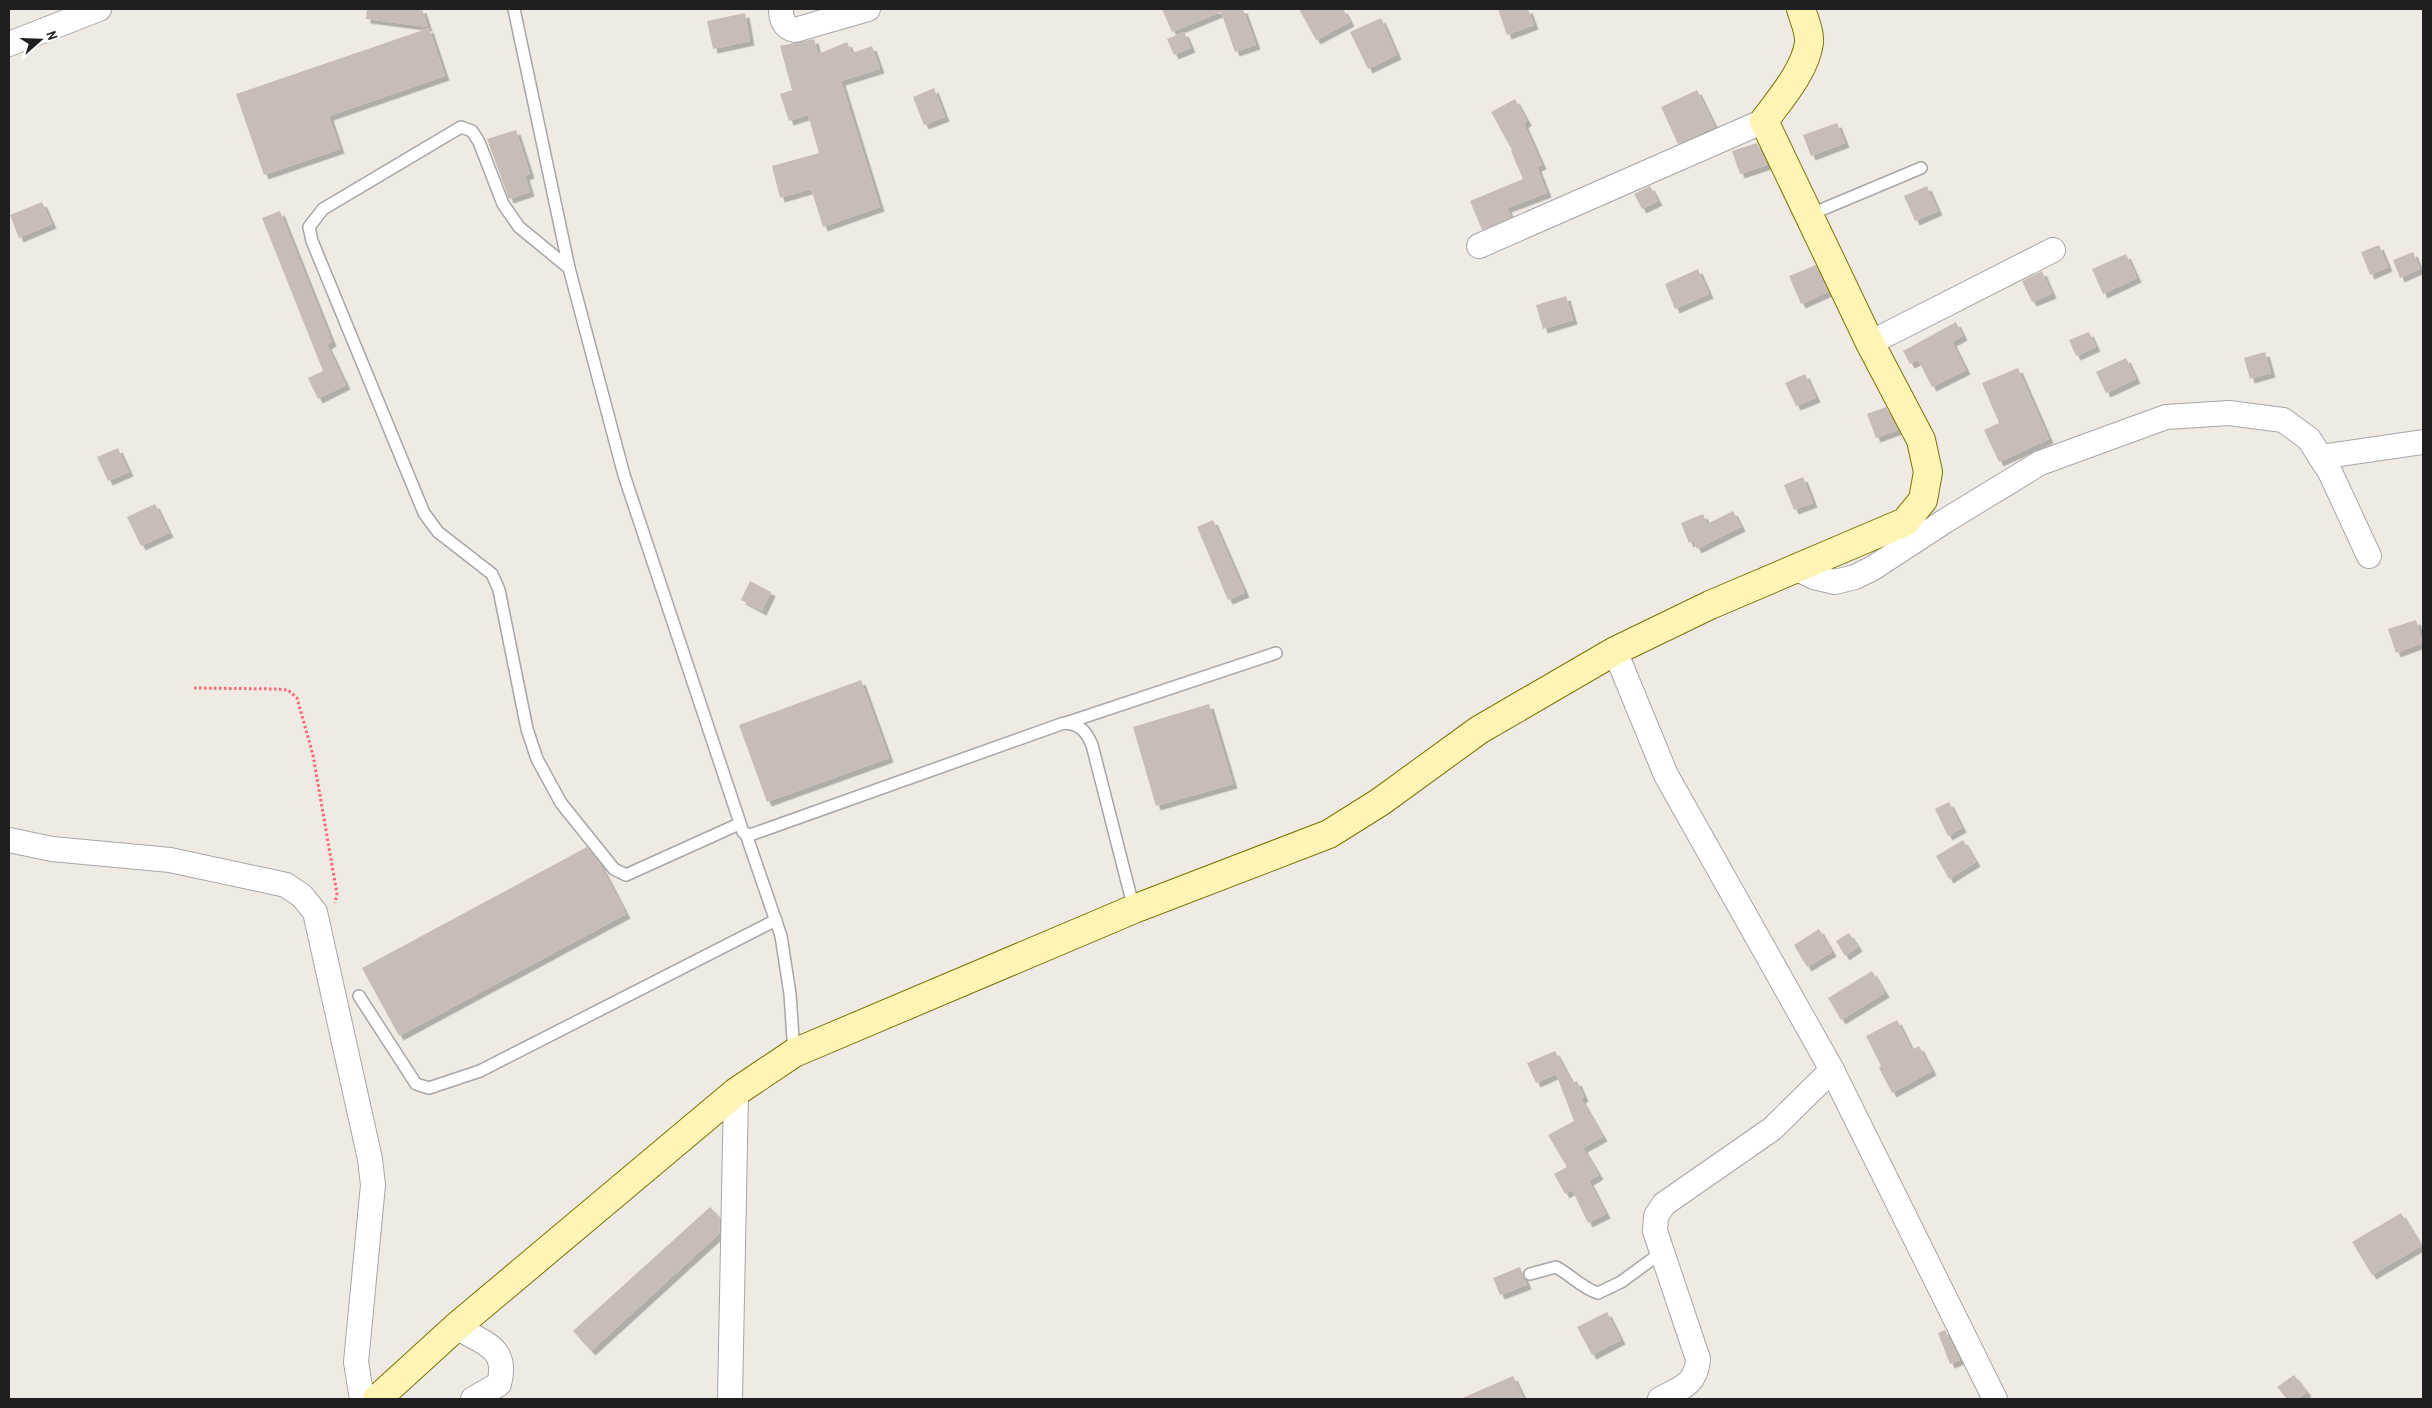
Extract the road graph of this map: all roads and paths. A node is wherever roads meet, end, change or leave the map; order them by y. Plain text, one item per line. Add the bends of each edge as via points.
1 (99, 9) edge
2 (514, 9) edge
3 (781, 9) edge
4 (868, 9) edge
5 (1801, 9) edge
6 (9, 44) edge
7 (1764, 121) junction
8 (1921, 168) dead end
9 (1809, 215) junction
10 (1479, 246) dead end
11 (2053, 250) dead end
12 (569, 268) junction
13 (1870, 343) junction
14 (2423, 442) edge
15 (2320, 457) junction
16 (2369, 556) dead end
17 (1798, 569) junction
18 (1615, 651) junction
19 (1276, 653) dead end
20 (194, 688) dead end
21 (1064, 723) junction
22 (739, 824) junction
23 (746, 834) junction
24 (9, 840) edge
25 (1134, 909) junction
26 (776, 920) junction
27 (321, 940) junction
28 (358, 996) dead end
29 (794, 1053) junction
30 (1832, 1070) junction
31 (736, 1092) junction
32 (1662, 1252) junction
33 (1530, 1274) dead end
34 (456, 1327) junction
35 (362, 1399) edge
36 (377, 1399) edge
37 (472, 1399) edge
38 (730, 1399) edge
39 (1660, 1399) edge
40 (1995, 1399) edge

1 - 6 street
2 - 12 lane
3 - 4 street via 786,26 795,30
5 - 7 street via 1808,33 1806,53 1797,74
7 - 9 street
7 - 10 street
8 - 9 lane
9 - 13 street
11 - 13 street
12 - 22 lane via 624,476
12 - 22 lane via 519,227 503,204 479,142 472,131 461,127 323,210 309,227 424,513 438,532 492,574 499,590 527,730 537,760 561,803 614,869 626,875
13 - 17 street via 1921,440 1928,472 1923,500 1905,522
14 - 15 street
15 - 16 street
15 - 17 street via 2309,439 2284,420 2229,413 2166,417 2040,463 1855,577 1835,582
17 - 18 street via 1710,605
18 - 25 street via 1479,730 1380,802 1328,834
18 - 30 street via 1666,775
19 - 21 lane
20 - 27 path via 282,689 297,698 313,755 337,894
21 - 23 lane
21 - 25 lane via 1081,727 1092,745
22 - 23 lane
23 - 26 lane
24 - 27 street via 52,849 170,860 286,885 310,903
25 - 29 street
26 - 28 lane via 480,1070 429,1088 416,1084
26 - 29 lane via 790,994
27 - 35 street via 370,1158 373,1185 356,1362
29 - 31 street
30 - 32 street via 1772,1129 1664,1204 1656,1216 1655,1231
30 - 40 street
31 - 34 street
31 - 38 street
32 - 33 lane via 1621,1282 1598,1293 1586,1289 1556,1267
32 - 39 street via 1698,1359 1697,1372 1688,1384
34 - 36 street
34 - 37 street via 494,1349 500,1356 498,1384

